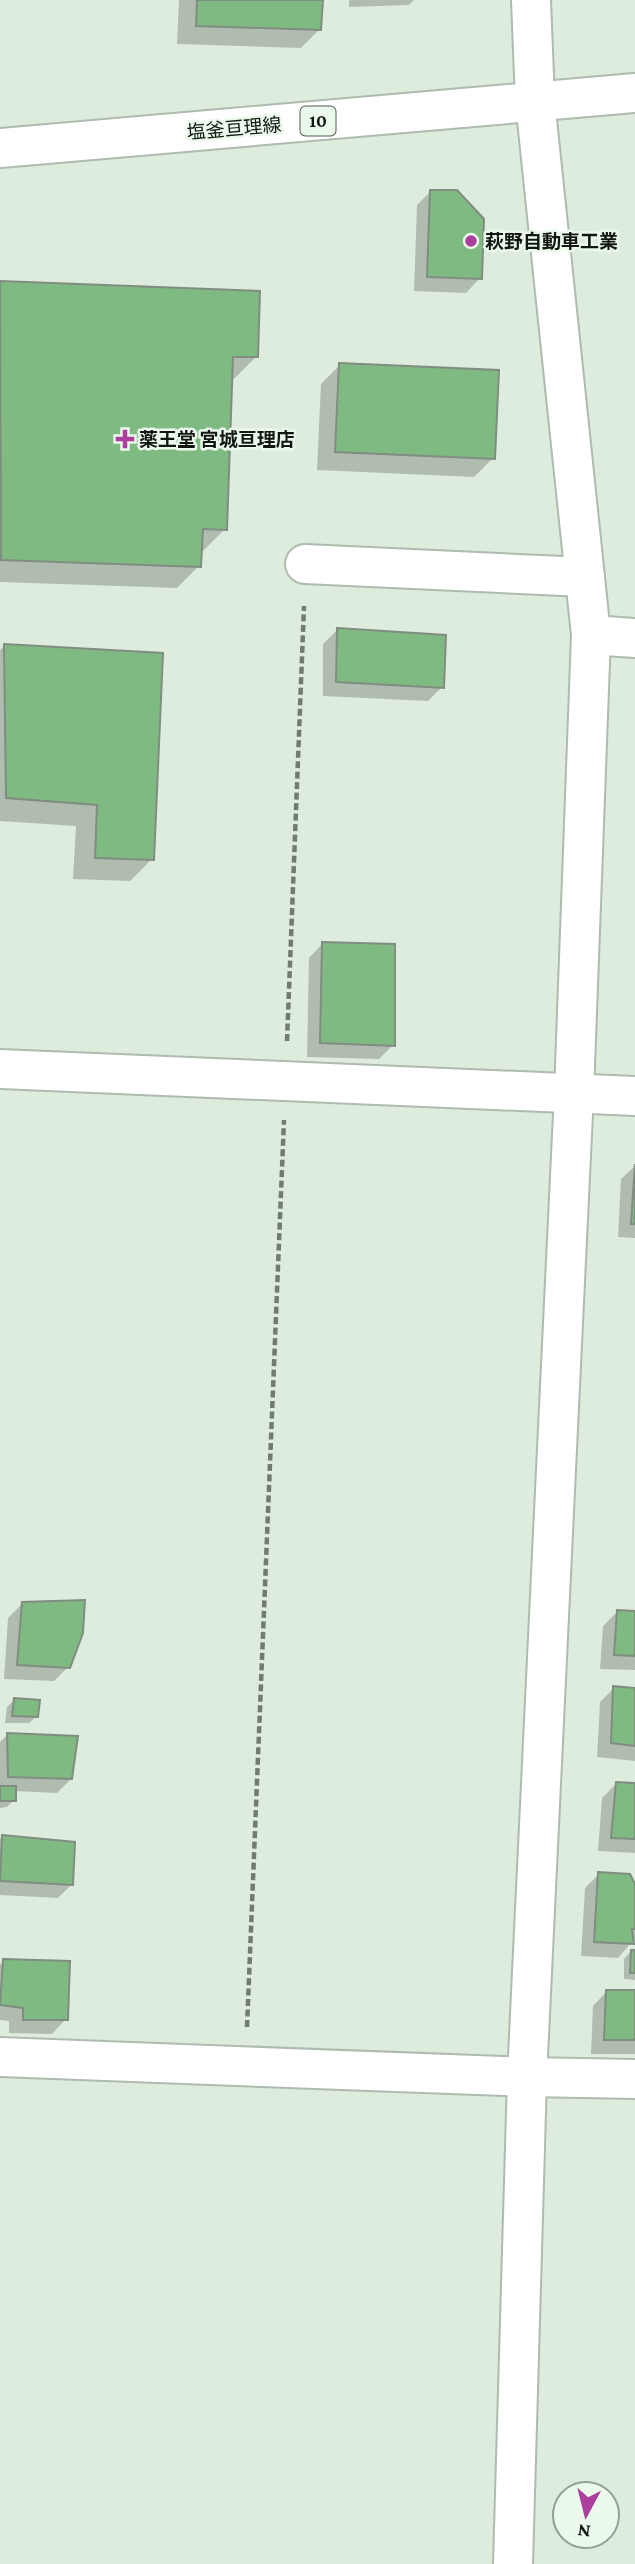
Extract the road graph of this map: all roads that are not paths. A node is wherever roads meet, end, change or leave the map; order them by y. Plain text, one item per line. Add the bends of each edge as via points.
1 (531, 0) edge
2 (635, 93) edge
3 (534, 102) junction
4 (0, 148) edge
5 (305, 564) road end
6 (585, 578) junction
7 (591, 635) junction
8 (635, 638) edge
9 (0, 1069) edge
10 (574, 1093) junction
11 (635, 1096) edge
12 (0, 2057) edge
13 (527, 2077) junction
14 (635, 2079) edge
15 (513, 2564) edge

1 - 3 street
2 - 3 street, 塩釜亘理線 / 10
3 - 4 street, 塩釜亘理線 / 10
3 - 6 street
5 - 6 street
6 - 7 street
7 - 8 street
7 - 10 street
9 - 10 street
10 - 11 street
10 - 13 street
12 - 13 street
13 - 14 street
13 - 15 street

